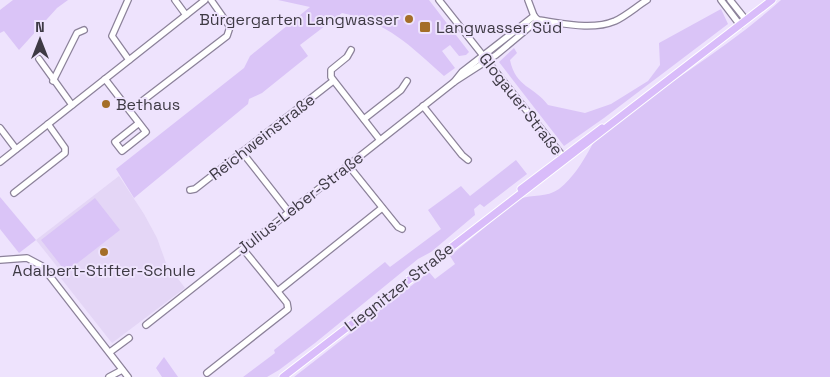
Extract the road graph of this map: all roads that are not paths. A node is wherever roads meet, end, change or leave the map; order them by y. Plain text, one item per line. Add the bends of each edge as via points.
1 (128, 0) edge
2 (175, 0) edge
3 (205, 0) edge
4 (211, 0) edge
5 (439, 0) edge
6 (528, 0) edge
7 (647, 0) edge
8 (721, 0) edge
9 (730, 0) edge
10 (772, 0) edge
11 (186, 15) junction
12 (536, 18) junction
13 (743, 23) junction
14 (84, 30) dead end
15 (351, 50) dead end
16 (486, 58) junction
17 (39, 60) dead end
18 (129, 60) junction
19 (104, 79) junction
20 (53, 81) junction
21 (333, 81) junction
22 (407, 81) dead end
23 (141, 102) dead end
24 (72, 105) junction
25 (423, 106) junction
26 (364, 119) junction
27 (139, 123) junction
28 (48, 124) junction
29 (0, 128) edge
30 (380, 140) junction
31 (16, 149) junction
32 (242, 152) junction
33 (564, 158) junction
34 (468, 160) dead end
35 (0, 162) edge
36 (348, 166) junction
37 (190, 190) dead end
38 (14, 193) dead end
39 (382, 208) junction
40 (289, 212) junction
41 (402, 229) dead end
42 (243, 249) junction
43 (0, 260) edge
44 (278, 291) junction
45 (146, 325) dead end
46 (129, 338) dead end
47 (110, 352) junction
48 (122, 370) junction
49 (207, 373) dead end
50 (109, 377) edge
51 (128, 377) edge
52 (282, 377) edge

1 - 18 street via 112,36
2 - 11 street
3 - 11 street
4 - 23 street via 230,26 228,36
5 - 16 street, Glogauer Straße
6 - 12 street
7 - 12 street via 619,19 601,25
8 - 13 street
9 - 13 street
10 - 13 main road, Liegnitzer Straße
11 - 18 street
12 - 16 street, Julius-Leber-Straße
13 - 33 main road, Liegnitzer Straße via 607,125 593,132
14 - 20 street via 77,33
15 - 21 street via 331,70
16 - 25 street, Julius-Leber-Straße via 462,72
16 - 33 street, Glogauer Straße
17 - 20 street
18 - 19 street
19 - 24 street
19 - 27 street
20 - 24 street
21 - 26 street
21 - 32 street, Reichweinstraße
22 - 26 street via 401,90
24 - 28 street
25 - 30 street, Julius-Leber-Straße
25 - 34 street
26 - 30 street
27 - 27 street via 146,132 122,151 115,142
28 - 31 street
28 - 38 street via 63,144 65,153
29 - 31 street
30 - 36 street, Julius-Leber-Straße
31 - 35 street
32 - 37 street, Reichweinstraße
32 - 40 street
33 - 52 main road, Liegnitzer Straße via 528,182 514,197
36 - 39 street
36 - 40 street, Julius-Leber-Straße
39 - 41 street
39 - 44 street
40 - 42 street, Julius-Leber-Straße
42 - 44 street
42 - 45 street, Julius-Leber-Straße
43 - 47 street via 27,258 42,266
44 - 49 street via 288,309
46 - 47 street
47 - 48 street
48 - 50 street
48 - 51 street

